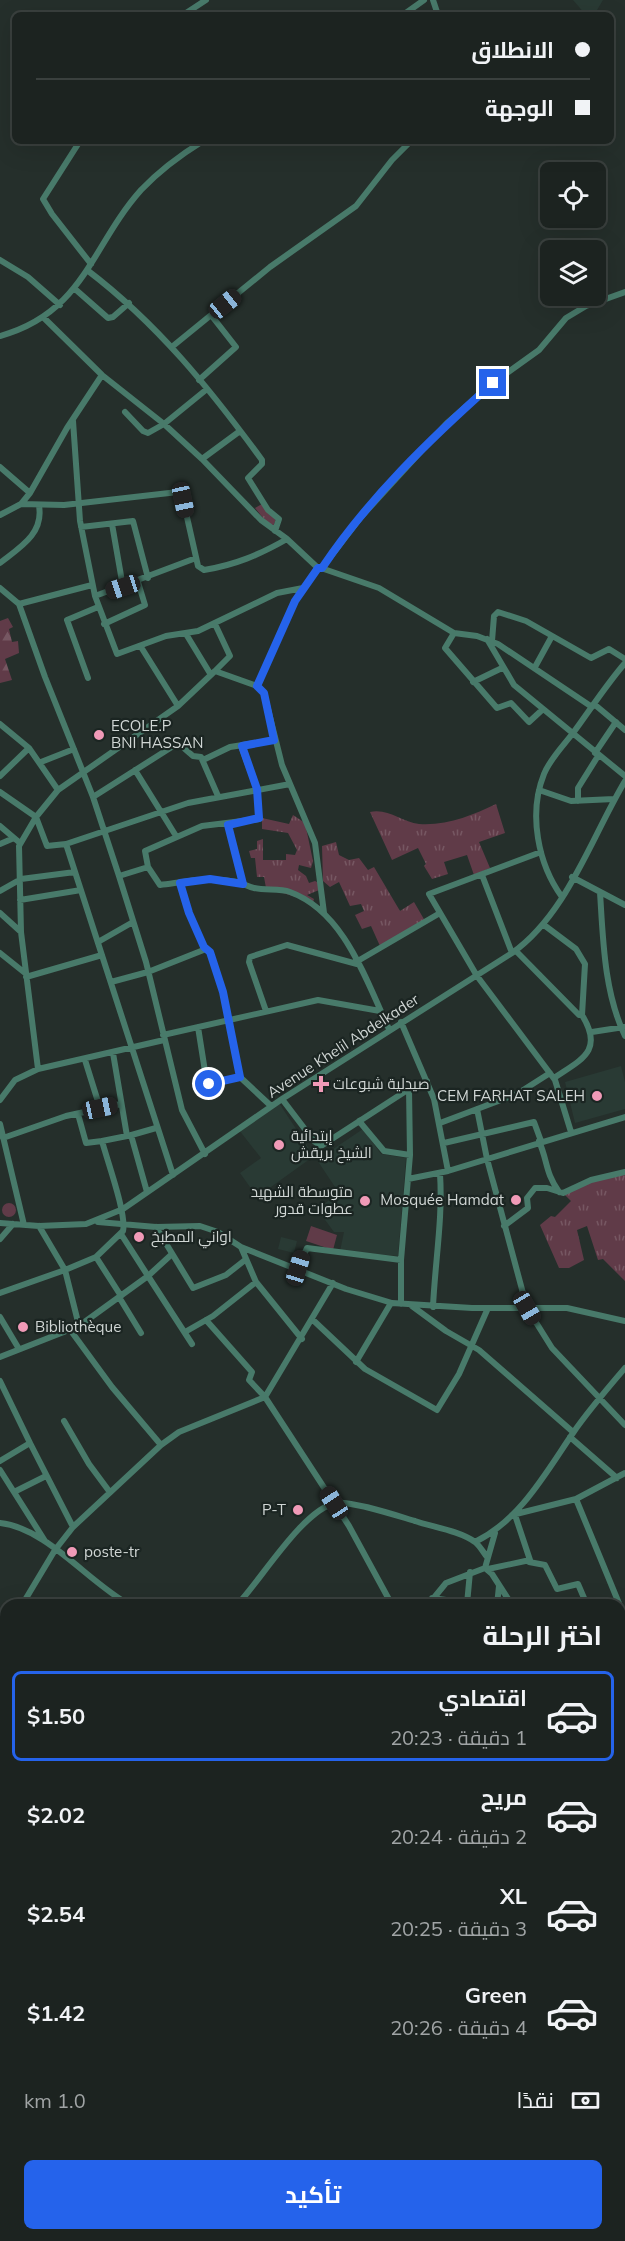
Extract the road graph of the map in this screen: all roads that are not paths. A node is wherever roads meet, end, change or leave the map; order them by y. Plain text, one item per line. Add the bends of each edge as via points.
1 (206, 0) edge
2 (424, 0) edge
3 (188, 12) edge
4 (407, 12) edge
5 (79, 144) edge
6 (199, 144) edge
7 (408, 144) edge
8 (0, 261) edge
9 (89, 267) junction
10 (75, 289) junction
11 (625, 292) edge
12 (129, 303) junction
13 (60, 305) junction
14 (211, 315) junction
15 (43, 317) junction
16 (0, 336) edge
17 (173, 346) junction
18 (102, 375) junction
19 (200, 380) junction
20 (207, 388) junction
21 (125, 412) dead end
22 (73, 421) junction
23 (164, 424) junction
24 (240, 431) junction
25 (202, 459) junction
26 (1, 469) edge
27 (30, 493) junction
28 (21, 504) junction
29 (77, 504) junction
30 (39, 506) junction
31 (0, 515) edge
32 (112, 524) junction
33 (81, 528) junction
34 (275, 531) junction
35 (287, 539) junction
36 (196, 558) junction
37 (0, 563) edge
38 (320, 568) junction
39 (148, 578) junction
40 (138, 582) junction
41 (92, 585) junction
42 (123, 587) junction
43 (0, 588) edge
44 (303, 588) junction
45 (95, 596) junction
46 (20, 603) junction
47 (98, 607) junction
48 (104, 624) junction
49 (215, 624) junction
50 (454, 633) junction
51 (186, 634) junction
52 (552, 636) junction
53 (489, 640) junction
54 (141, 647) junction
55 (625, 661) edge
56 (535, 667) junction
57 (502, 668) junction
58 (213, 673) junction
59 (88, 678) dead end
60 (473, 682) junction
61 (257, 686) junction
62 (593, 705) junction
63 (178, 706) junction
64 (542, 710) junction
65 (616, 722) junction
66 (1, 726) edge
67 (625, 730) edge
68 (572, 735) junction
69 (274, 740) junction
70 (242, 746) junction
71 (29, 748) junction
72 (74, 749) junction
73 (597, 754) junction
74 (203, 760) junction
75 (41, 762) junction
76 (135, 770) junction
77 (85, 774) junction
78 (0, 776) edge
79 (625, 776) edge
80 (625, 781) edge
81 (290, 784) junction
82 (257, 789) junction
83 (58, 790) junction
84 (539, 790) junction
85 (0, 792) edge
86 (622, 792) edge
87 (218, 796) junction
88 (93, 797) junction
89 (614, 800) junction
90 (578, 801) junction
91 (163, 812) junction
92 (36, 817) junction
93 (228, 825) junction
94 (0, 826) edge
95 (105, 831) junction
96 (176, 837) junction
97 (14, 838) junction
98 (20, 843) junction
99 (0, 844) edge
100 (66, 844) junction
101 (541, 852) junction
102 (148, 867) junction
103 (75, 872) junction
104 (482, 875) junction
105 (119, 876) junction
106 (572, 877) junction
107 (21, 879) junction
108 (180, 883) junction
109 (243, 884) junction
110 (81, 890) junction
111 (0, 891) edge
112 (600, 892) junction
113 (562, 897) junction
114 (20, 900) junction
115 (625, 905) edge
116 (0, 913) edge
117 (324, 913) junction
118 (440, 913) junction
119 (133, 922) junction
120 (544, 924) junction
121 (21, 932) junction
122 (98, 942) junction
123 (207, 949) junction
124 (514, 952) junction
125 (0, 953) edge
126 (102, 955) junction
127 (356, 963) junction
128 (148, 972) junction
129 (25, 975) junction
130 (477, 976) junction
131 (111, 982) junction
132 (266, 1011) junction
133 (380, 1011) junction
134 (582, 1015) junction
135 (230, 1021) junction
136 (400, 1022) junction
137 (198, 1027) junction
138 (623, 1027) edge
139 (389, 1029) junction
140 (592, 1032) junction
141 (625, 1036) edge
142 (163, 1037) junction
143 (133, 1047) junction
144 (113, 1053) junction
145 (85, 1060) junction
146 (38, 1069) junction
147 (552, 1076) junction
148 (240, 1077) junction
149 (427, 1081) junction
150 (409, 1089) junction
151 (1, 1095) edge
152 (282, 1099) junction
153 (121, 1104) junction
154 (271, 1106) junction
155 (100, 1108) junction
156 (477, 1109) junction
157 (78, 1114) junction
158 (625, 1117) edge
159 (359, 1121) junction
160 (440, 1123) junction
161 (0, 1124) edge
162 (156, 1128) junction
163 (571, 1132) junction
164 (482, 1133) junction
165 (129, 1135) junction
166 (3, 1138) junction
167 (102, 1141) junction
168 (540, 1141) junction
169 (444, 1143) junction
170 (205, 1154) junction
171 (410, 1155) junction
172 (487, 1159) junction
173 (448, 1171) junction
174 (625, 1172) edge
175 (440, 1174) junction
176 (173, 1175) junction
177 (408, 1179) junction
178 (147, 1192) junction
179 (559, 1192) junction
180 (123, 1209) junction
181 (97, 1222) junction
182 (0, 1223) edge
183 (13, 1224) junction
184 (125, 1224) junction
185 (24, 1225) junction
186 (39, 1226) junction
187 (504, 1226) junction
188 (156, 1227) junction
189 (121, 1234) junction
190 (0, 1239) edge
191 (241, 1247) junction
192 (172, 1254) junction
193 (96, 1257) junction
194 (245, 1260) junction
195 (401, 1260) junction
196 (298, 1268) junction
197 (65, 1270) junction
198 (148, 1276) junction
199 (256, 1282) junction
200 (333, 1283) junction
201 (0, 1293) edge
202 (120, 1297) junction
203 (391, 1303) junction
204 (401, 1304) junction
205 (412, 1306) junction
206 (433, 1307) junction
207 (488, 1308) junction
208 (527, 1308) junction
209 (0, 1317) edge
210 (206, 1320) junction
211 (313, 1320) junction
212 (625, 1321) edge
213 (79, 1326) junction
214 (71, 1331) junction
215 (185, 1332) junction
216 (141, 1333) dead end
217 (302, 1339) junction
218 (192, 1344) dead end
219 (472, 1346) junction
220 (19, 1349) junction
221 (0, 1357) edge
222 (356, 1362) junction
223 (625, 1368) edge
224 (0, 1381) edge
225 (266, 1397) junction
226 (600, 1398) junction
227 (64, 1420) dead end
228 (625, 1425) edge
229 (572, 1435) junction
230 (30, 1443) junction
231 (161, 1444) junction
232 (0, 1461) edge
233 (0, 1470) edge
234 (625, 1473) edge
235 (46, 1476) junction
236 (617, 1478) junction
237 (109, 1491) junction
238 (14, 1492) junction
239 (576, 1499) junction
240 (334, 1503) junction
241 (514, 1515) junction
242 (0, 1523) edge
243 (73, 1527) junction
244 (495, 1532) junction
245 (45, 1541) junction
246 (475, 1542) junction
247 (55, 1550) junction
248 (487, 1557) junction
249 (528, 1562) junction
250 (487, 1569) junction
251 (470, 1572) junction
252 (499, 1586) junction
253 (432, 1598) joint
254 (26, 1599) edge
255 (122, 1599) edge
256 (242, 1599) edge
257 (389, 1599) edge
258 (438, 1599) edge
259 (467, 1599) edge
260 (498, 1599) edge
261 (508, 1599) edge
262 (584, 1599) edge
263 (616, 1599) edge

1 - 3 street
2 - 4 street
5 - 9 street via 43,199
6 - 9 street via 141,190
7 - 14 street via 356,206
8 - 13 street via 28,277
9 - 10 street
9 - 12 street
10 - 12 street via 108,318
10 - 13 street
11 - 38 street via 566,318 539,350 447,423
12 - 17 street
13 - 15 street
14 - 17 street
14 - 19 street via 236,347
15 - 16 street
15 - 18 street
17 - 19 street
18 - 22 street
18 - 23 street
19 - 20 street
20 - 23 street
20 - 24 street
21 - 23 street via 145,433
22 - 27 street
22 - 29 street
23 - 25 street
24 - 25 street
24 - 34 street via 263,462 248,478 268,510 279,519
25 - 34 street
26 - 27 street
27 - 28 street
28 - 30 street
28 - 31 street
29 - 30 street
29 - 33 street
29 - 36 street via 178,492 182,495
30 - 37 street via 40,522 30,538
32 - 33 street
32 - 39 street via 134,521
32 - 42 street
33 - 41 street
34 - 35 street
35 - 36 street via 234,564 201,569
35 - 38 street
36 - 39 street
38 - 44 street
38 - 50 street via 380,588
39 - 40 street
40 - 42 street
40 - 48 street via 145,605
41 - 45 street
41 - 46 street
42 - 45 street
43 - 46 street
44 - 49 street via 278,593
44 - 61 street
45 - 47 street
46 - 72 street
47 - 48 street
47 - 59 street via 67,620
48 - 54 street via 117,654
49 - 51 street
49 - 58 street via 230,655
50 - 53 street
50 - 60 street via 445,648
51 - 54 street via 170,635
51 - 58 street
52 - 53 street via 526,621 498,612
52 - 55 street via 591,658 609,649
52 - 56 street
53 - 56 street
53 - 57 street
54 - 63 street
55 - 62 street
56 - 62 street
57 - 60 street
57 - 64 street via 508,679
58 - 61 street
58 - 63 street
60 - 64 street via 497,708 511,703 529,722
61 - 69 street via 264,693
62 - 65 street
62 - 68 street
63 - 77 street
64 - 68 street
65 - 67 street
65 - 73 street
66 - 71 street
68 - 73 street
68 - 84 street via 548,766
69 - 70 street
69 - 81 street
70 - 74 street via 224,749
70 - 82 street
71 - 75 street
71 - 78 street
72 - 75 street
72 - 77 street
73 - 79 street
73 - 90 street via 578,788
74 - 76 street via 178,743
74 - 87 street
75 - 83 street
76 - 88 street
76 - 91 street
77 - 83 street
77 - 88 street
80 - 86 street, Avenue Khelil Abdelkader
81 - 82 street
81 - 117 street via 315,843
82 - 87 street
82 - 93 street via 259,819
83 - 92 street
84 - 90 street
84 - 101 street via 537,822
85 - 92 street
86 - 89 street, Avenue Khelil Abdelkader
87 - 91 street
88 - 95 street
89 - 90 street
89 - 106 street, Avenue Khelil Abdelkader
91 - 95 street
91 - 96 street
92 - 98 street
92 - 100 street via 47,846
93 - 96 street via 202,826
93 - 109 street
94 - 97 street
95 - 100 street
95 - 105 street
96 - 102 street via 145,851
97 - 98 street
97 - 99 street
98 - 107 street
100 - 103 street
101 - 104 street
101 - 113 street via 548,877
102 - 105 street
102 - 108 street via 158,885
103 - 107 street
103 - 110 street
104 - 118 street via 430,893
104 - 124 street
105 - 119 street
106 - 112 street
106 - 113 street, Avenue Khelil Abdelkader
107 - 111 street
107 - 114 street
108 - 109 street via 210,879
108 - 123 street via 189,913
109 - 117 street via 290,891
110 - 114 street
110 - 122 street
112 - 115 street
112 - 138 street via 609,980
113 - 120 street, Avenue Khelil Abdelkader
114 - 121 street
116 - 121 street
117 - 127 street
118 - 127 street
118 - 130 street
119 - 122 street
119 - 128 street
120 - 124 street, Avenue Khelil Abdelkader
120 - 134 street via 576,949 585,964
121 - 129 street
122 - 126 street
123 - 128 street
123 - 135 street
124 - 130 street, Avenue Khelil Abdelkader
124 - 134 street
125 - 129 street
126 - 129 street
126 - 131 street
127 - 132 street via 287,945 250,957
127 - 133 street
128 - 131 street
128 - 142 street
129 - 146 street
130 - 136 street, Avenue Khelil Abdelkader
130 - 147 street
131 - 143 street
132 - 133 street via 318,1000
132 - 135 street
133 - 139 street
134 - 140 street
135 - 137 street
135 - 148 street
136 - 139 street, Avenue Khelil Abdelkader
136 - 149 street
137 - 142 street
137 - 148 street via 207,1084
138 - 140 street
138 - 141 street
139 - 152 street, Avenue Khelil Abdelkader
140 - 147 street via 593,1041 587,1053
142 - 143 street
142 - 170 street via 182,1110
143 - 144 street
143 - 162 street
144 - 145 street
144 - 153 street
145 - 146 street
145 - 155 street
146 - 151 street via 15,1080
147 - 156 street
147 - 163 street
148 - 154 street
149 - 150 street
149 - 160 street
150 - 159 street
150 - 171 street
152 - 154 street, Avenue Khelil Abdelkader
152 - 159 street via 321,1146
153 - 155 street
153 - 165 street
154 - 170 street, Avenue Khelil Abdelkader
155 - 157 street
156 - 160 street
156 - 164 street
157 - 166 street
157 - 167 street via 86,1143
158 - 163 street
159 - 171 street via 384,1151
160 - 169 street
161 - 166 street
162 - 165 street
162 - 176 street
163 - 168 street
164 - 168 street via 534,1122
164 - 169 street
164 - 172 street
165 - 167 street
165 - 178 street
166 - 185 street
167 - 180 street
168 - 172 street
168 - 179 street via 547,1173
169 - 173 street
170 - 176 street, Avenue Khelil Abdelkader
171 - 177 street
172 - 173 street
172 - 187 street
173 - 175 street
174 - 179 street
175 - 177 street
175 - 206 street via 441,1223 436,1241
176 - 178 street, Avenue Khelil Abdelkader
177 - 195 street
178 - 180 street, Avenue Khelil Abdelkader
179 - 187 street via 535,1188 527,1197 528,1208
180 - 181 street, Avenue Khelil Abdelkader
180 - 184 street
181 - 184 street
181 - 186 street, Avenue Khelil Abdelkader
182 - 183 street, Avenue Khelil Abdelkader
183 - 185 street, Avenue Khelil Abdelkader
183 - 190 street
184 - 188 street
184 - 189 street
185 - 186 street, Avenue Khelil Abdelkader
186 - 197 street
187 - 208 street
188 - 191 street via 200,1226
188 - 192 street
189 - 193 street
189 - 198 street
191 - 194 street
191 - 196 street
192 - 194 street via 194,1289 226,1275
192 - 198 street
193 - 197 street
193 - 202 street
194 - 199 street
195 - 196 street via 307,1248
195 - 204 street
196 - 200 street
197 - 201 street
197 - 213 street
198 - 202 street
198 - 215 street
199 - 210 street
199 - 217 street
200 - 203 street
200 - 211 street
202 - 213 street
202 - 216 street
203 - 204 street
203 - 222 street
204 - 205 street
205 - 206 street
205 - 219 street
206 - 207 street
207 - 208 street
207 - 219 street
208 - 212 street via 567,1308
208 - 226 street via 552,1348
209 - 220 street
210 - 215 street
210 - 225 street via 252,1372 249,1380
211 - 217 street
211 - 222 street
213 - 214 street
214 - 220 street
214 - 231 street
215 - 218 street
217 - 225 street
219 - 222 street via 437,1410
219 - 229 street via 501,1367
220 - 221 street
223 - 226 street
224 - 230 street
225 - 231 street via 189,1427
225 - 240 street
226 - 228 street
226 - 229 street
227 - 237 street
229 - 236 street
229 - 241 street
230 - 232 street
230 - 235 street
231 - 237 street
233 - 238 street
234 - 236 street
235 - 238 street
235 - 243 street
236 - 239 street
237 - 243 street
238 - 245 street
239 - 241 street
239 - 263 street
240 - 246 street via 390,1513
240 - 256 street via 296,1532
240 - 257 street
241 - 244 street
241 - 249 street via 531,1557
242 - 245 street
243 - 247 street
244 - 246 street
244 - 248 street
245 - 247 street
246 - 248 street
247 - 254 street
247 - 255 street
248 - 250 street
249 - 250 street
249 - 262 street via 545,1565 556,1589 578,1584
250 - 251 street
250 - 252 street
251 - 253 street via 443,1586
251 - 259 street
252 - 260 street
252 - 261 street
253 - 258 street

